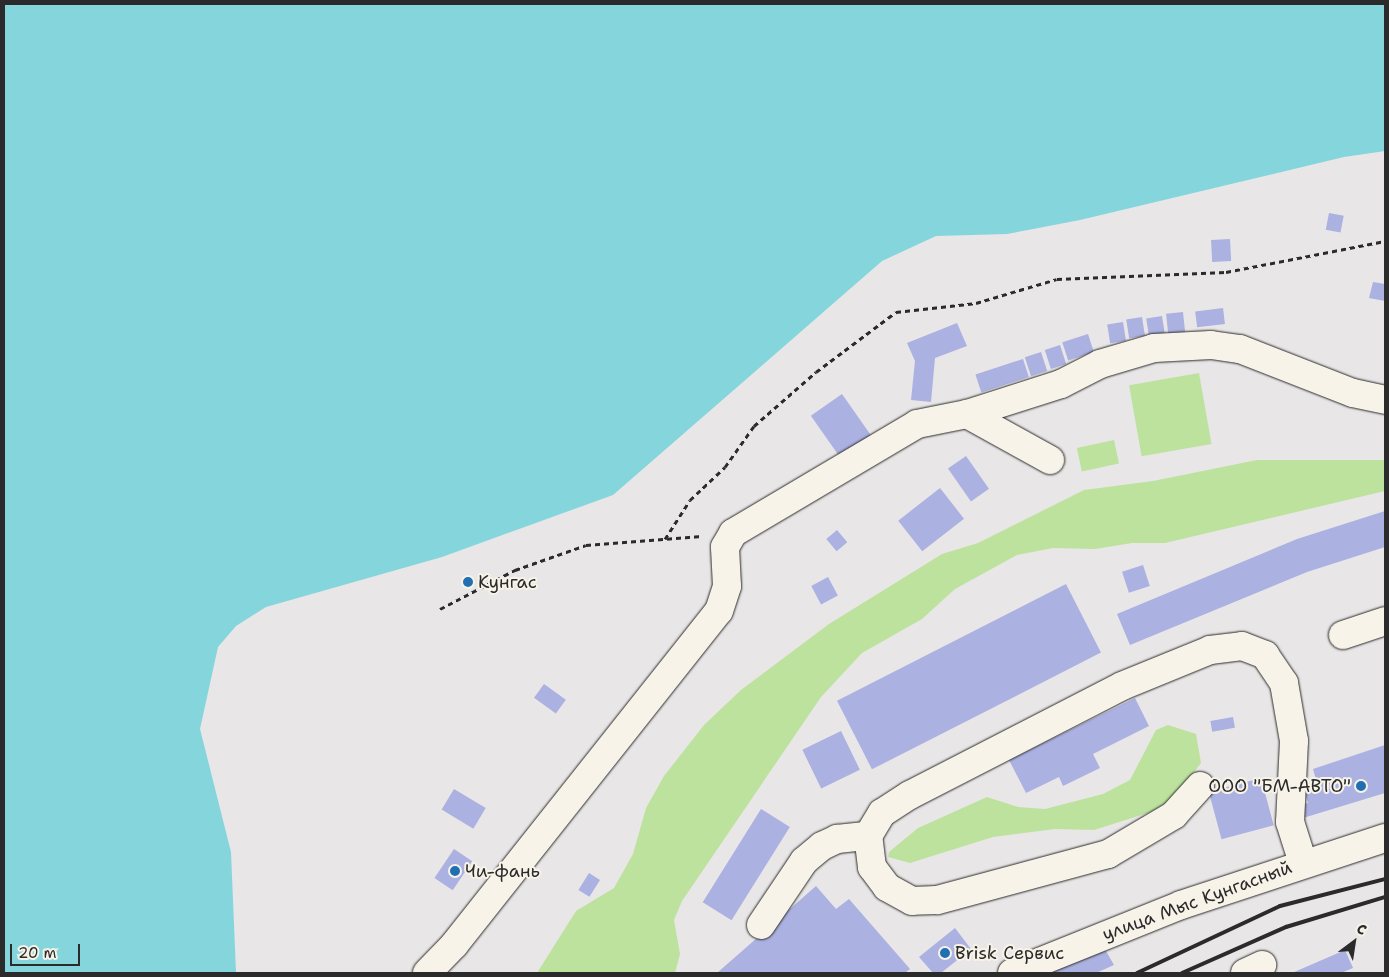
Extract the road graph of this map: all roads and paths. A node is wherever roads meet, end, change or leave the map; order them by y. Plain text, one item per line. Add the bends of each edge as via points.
1 (1385, 241) edge
2 (1385, 400) edge
3 (967, 414) junction
4 (1050, 460) dead end
5 (733, 533) junction
6 (665, 539) junction
7 (440, 609) dead end
8 (1385, 621) edge
9 (1343, 635) dead end
10 (1200, 786) dead end
11 (868, 836) junction
12 (1385, 838) edge
13 (1303, 863) junction
14 (761, 925) dead end
15 (427, 973) edge
16 (1012, 973) edge

1 - 6 path via 1226,272 1056,279 976,303 896,312 816,372 754,426 725,467 690,500
2 - 3 street via 1353,393 1240,350 1211,345 1154,348 1100,364 1061,384
3 - 4 street
3 - 5 street via 917,424
5 - 6 path
5 - 15 street via 725,547 727,586 719,611 454,946
6 - 7 path via 586,545 515,570
8 - 9 street
10 - 11 street via 1174,816 1108,854 937,900 912,901 887,888 872,867
11 - 13 street via 882,813 910,795 1113,691 1210,650 1242,646 1265,655 1284,683 1294,742 1290,822
11 - 14 street via 837,839 816,851 804,862
12 - 13 street, улица Мыс Кунгасный
13 - 16 street, улица Мыс Кунгасный via 1076,945

